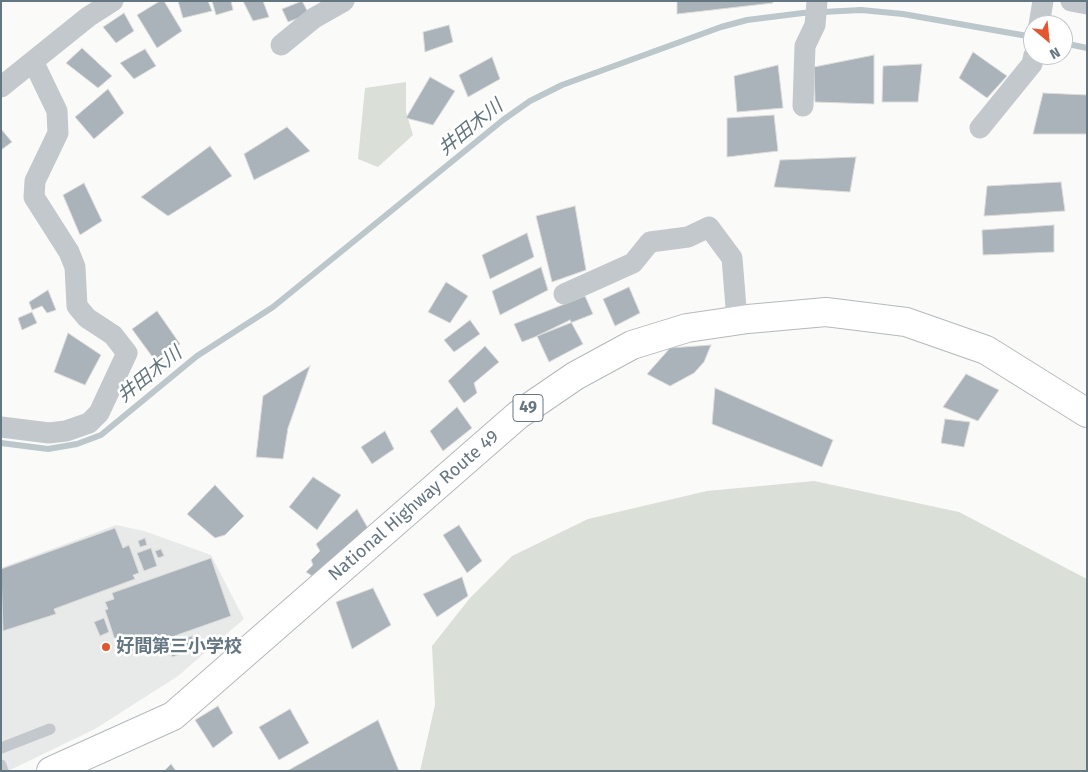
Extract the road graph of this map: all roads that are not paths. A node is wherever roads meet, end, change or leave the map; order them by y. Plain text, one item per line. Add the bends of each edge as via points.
1 (113, 1) edge
2 (344, 1) edge
3 (1043, 1) edge
4 (1072, 1) edge
5 (817, 2) edge
6 (1087, 4) edge
7 (1041, 15) edge
8 (281, 46) dead end
9 (33, 61) junction
10 (1031, 65) edge
11 (1, 87) edge
12 (804, 106) dead end
13 (980, 128) dead end
14 (564, 294) dead end
15 (738, 320) junction
16 (1087, 413) edge
17 (1, 427) edge
18 (50, 729) dead end
19 (1, 748) edge
20 (1, 765) edge
21 (4, 771) edge
22 (51, 771) edge

1 - 9 street
2 - 8 street via 314,18
3 - 7 street
4 - 6 street
5 - 12 street via 815,25 805,46
9 - 11 street
9 - 17 street via 57,111 58,133 35,181 34,198 72,259 77,306 87,318 114,335 127,353 99,413 88,423 49,433
10 - 13 street
14 - 15 street via 633,263 650,242 688,237 709,227 732,258
15 - 16 highway, National Highway Route 49 / 49 via 826,312 906,322 986,350
15 - 22 highway, National Highway Route 49 / 49 via 687,328 632,345 575,376 518,414 173,716
18 - 19 lane
20 - 21 lane

